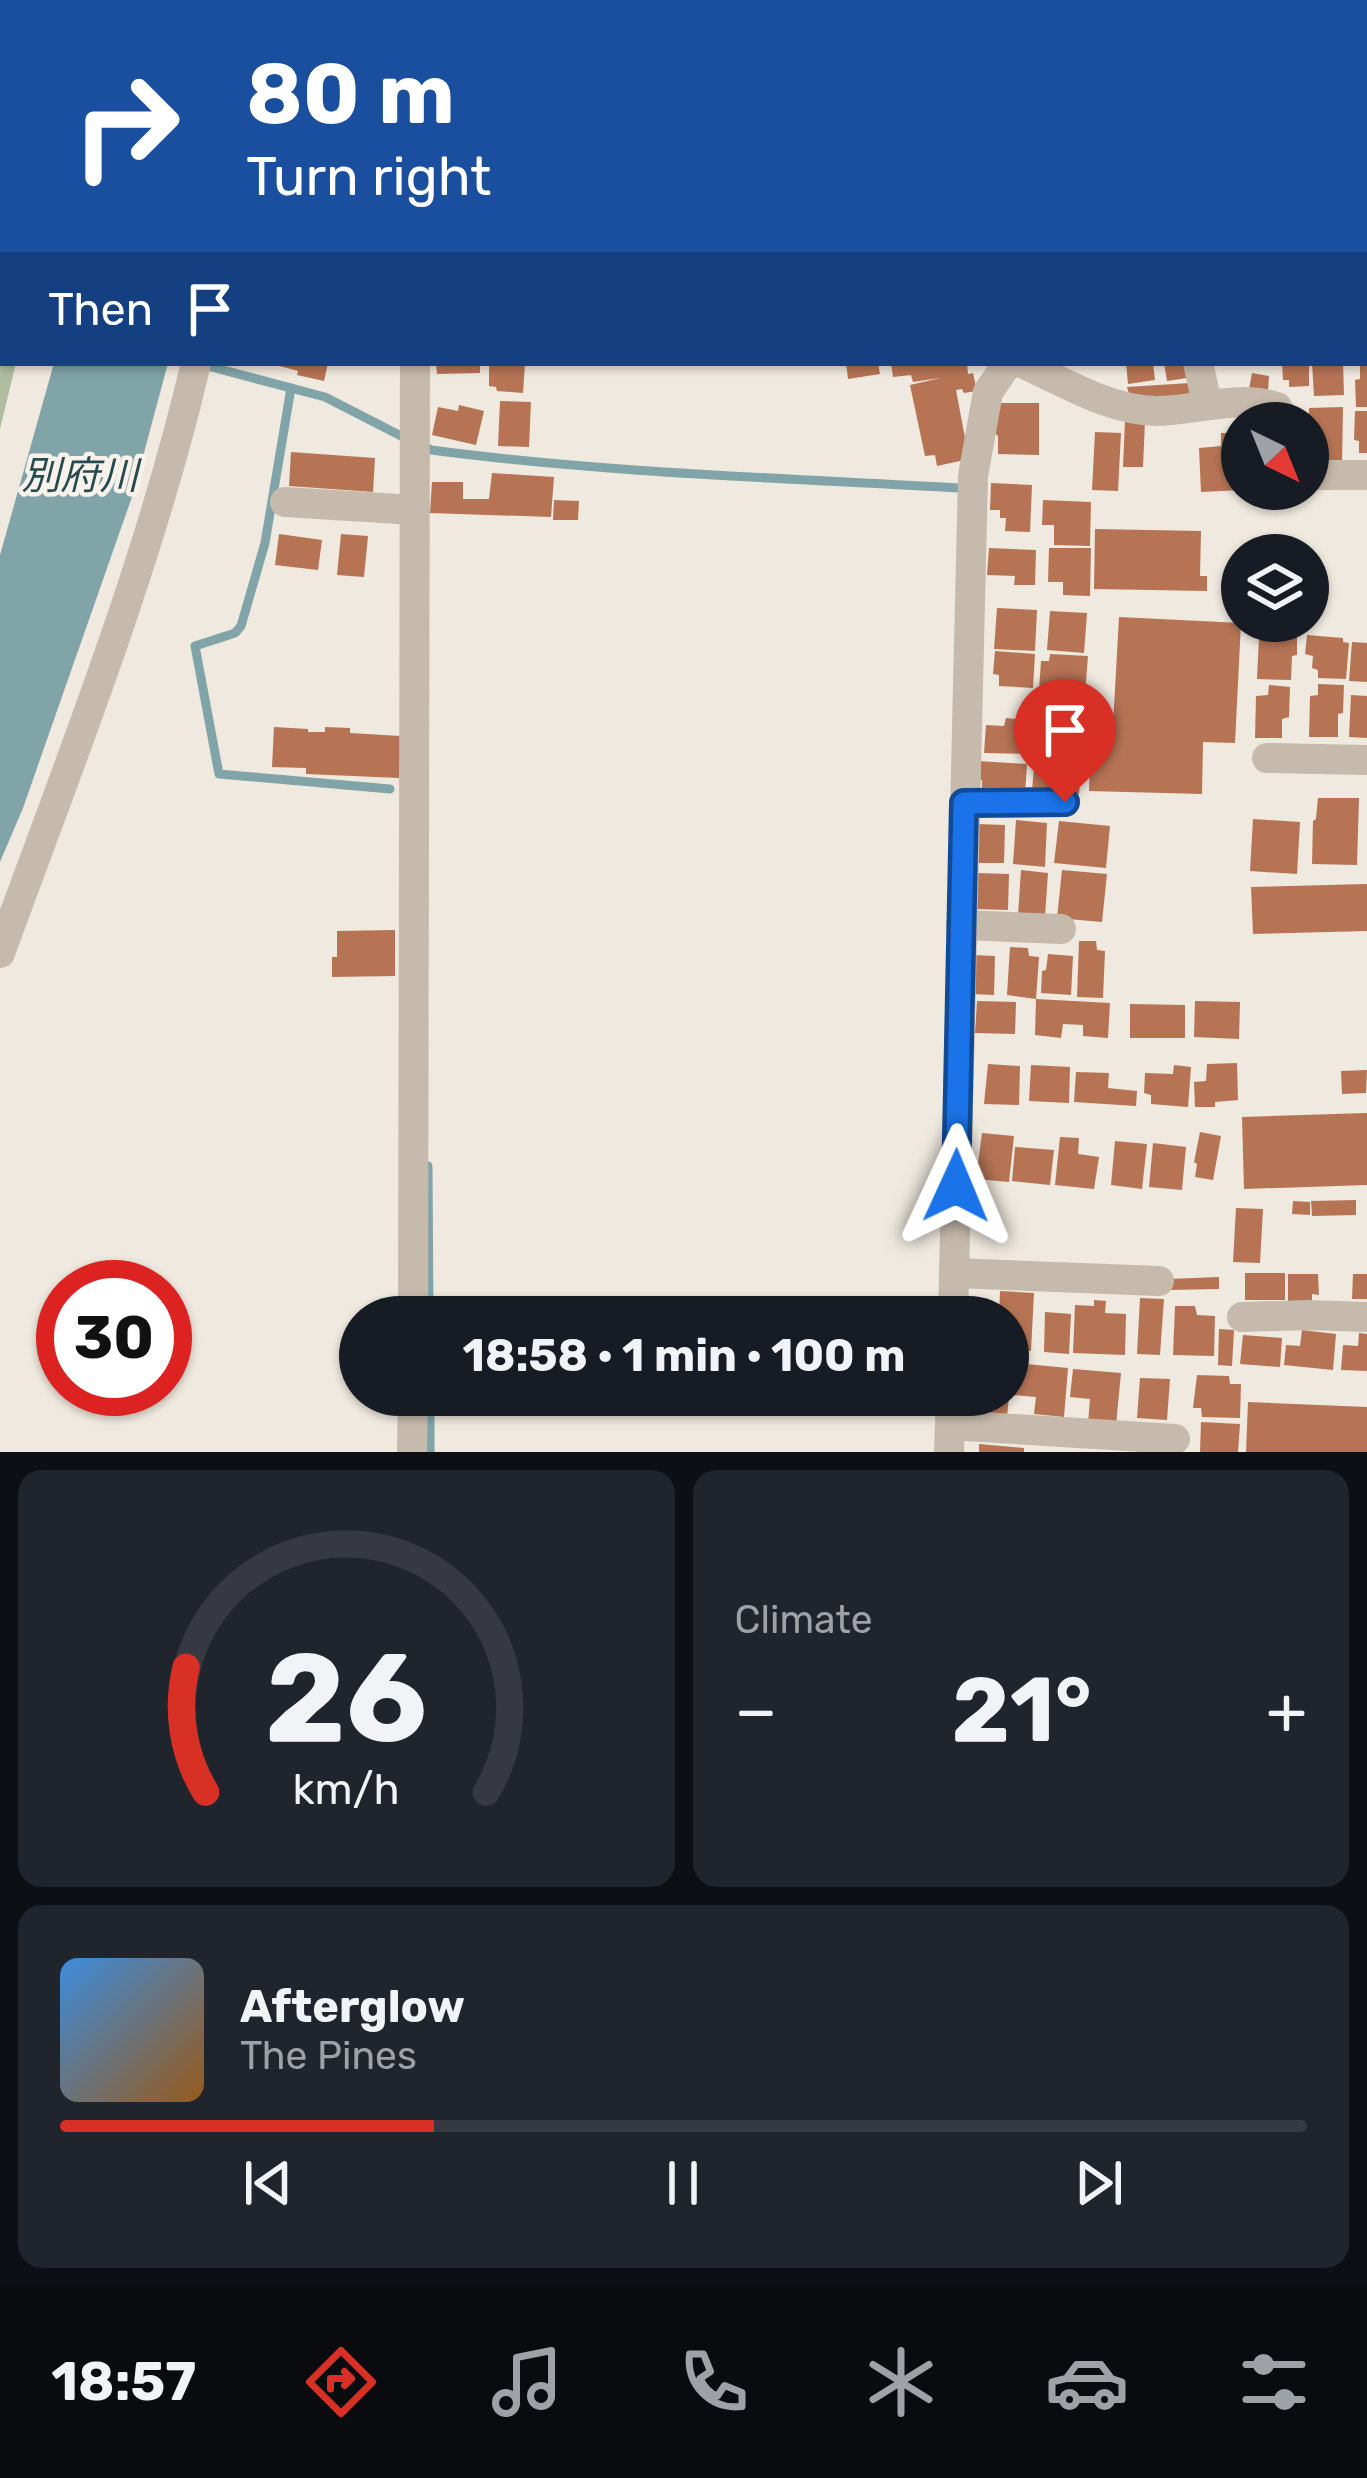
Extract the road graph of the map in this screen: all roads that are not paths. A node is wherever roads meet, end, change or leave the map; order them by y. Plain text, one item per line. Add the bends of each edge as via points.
1 (196, 366) edge
2 (416, 366) edge
3 (1006, 366) edge
4 (1029, 366) edge
5 (1199, 366) edge
6 (1207, 403) junction
7 (1221, 403) edge
8 (1329, 475) edge
9 (1367, 476) edge
10 (285, 502) dead end
11 (415, 510) junction
12 (1267, 758) dead end
13 (1367, 760) edge
14 (1065, 802) dead end
15 (964, 803) junction
16 (961, 925) junction
17 (1061, 929) dead end
18 (0, 953) edge
19 (954, 1273) junction
20 (1159, 1281) dead end
21 (413, 1296) edge
22 (953, 1296) edge
23 (1242, 1317) dead end
24 (1367, 1317) edge
25 (412, 1416) edge
26 (950, 1424) edge
27 (1176, 1436) edge
28 (412, 1452) edge

1 - 18 street via 106,660
2 - 11 street
3 - 15 street via 988,392 973,476
4 - 6 street via 1127,408
5 - 6 street
6 - 7 street
8 - 9 street
10 - 11 street
11 - 21 street
12 - 13 street
14 - 15 street
15 - 16 street
16 - 17 street
16 - 19 street
19 - 20 street
19 - 22 street
23 - 24 street
25 - 28 street
26 - 27 street

